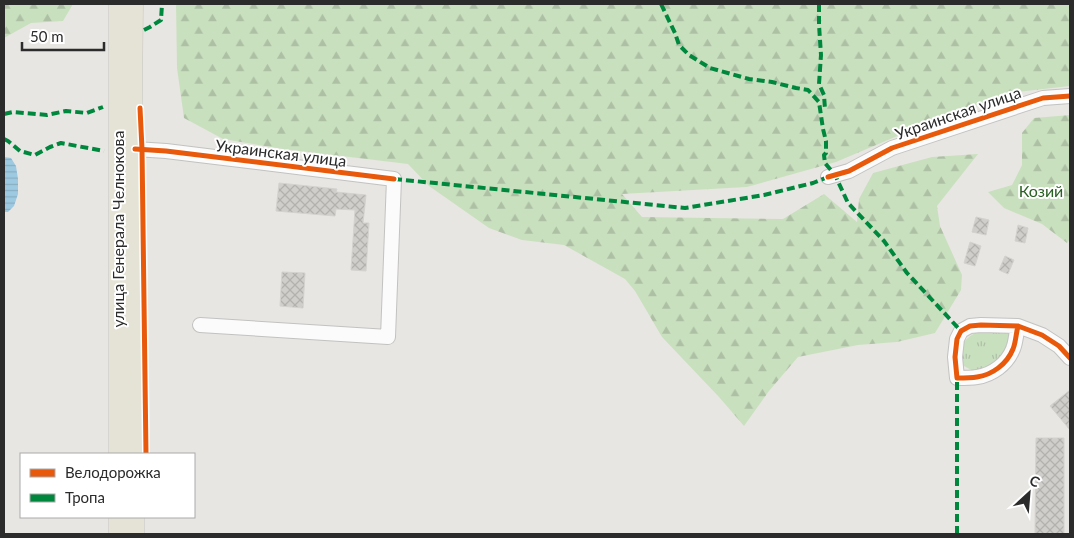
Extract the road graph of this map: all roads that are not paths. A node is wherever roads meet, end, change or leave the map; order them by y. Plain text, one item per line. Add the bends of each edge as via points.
1 (118, 4) edge
2 (134, 4) edge
3 (1070, 96) edge
4 (135, 149) junction
5 (828, 178) dead end
6 (200, 325) dead end
7 (1018, 326) junction
8 (1070, 358) edge
9 (118, 453) edge
10 (135, 453) edge
11 (118, 518) edge
12 (135, 518) edge
13 (118, 534) edge
14 (135, 534) edge

1 - 9 main road, улица Генерала Челнокова
2 - 4 main road, улица Генерала Челнокова
3 - 5 street, Украинская улица via 1043,98 892,148 849,171
4 - 6 street, Украинская улица via 394,179 388,337
4 - 10 main road, улица Генерала Челнокова
7 - 7 street via 1013,350 997,370 977,378 957,378 955,357 961,331 981,325
7 - 8 street via 1042,335
11 - 13 main road
12 - 14 main road

